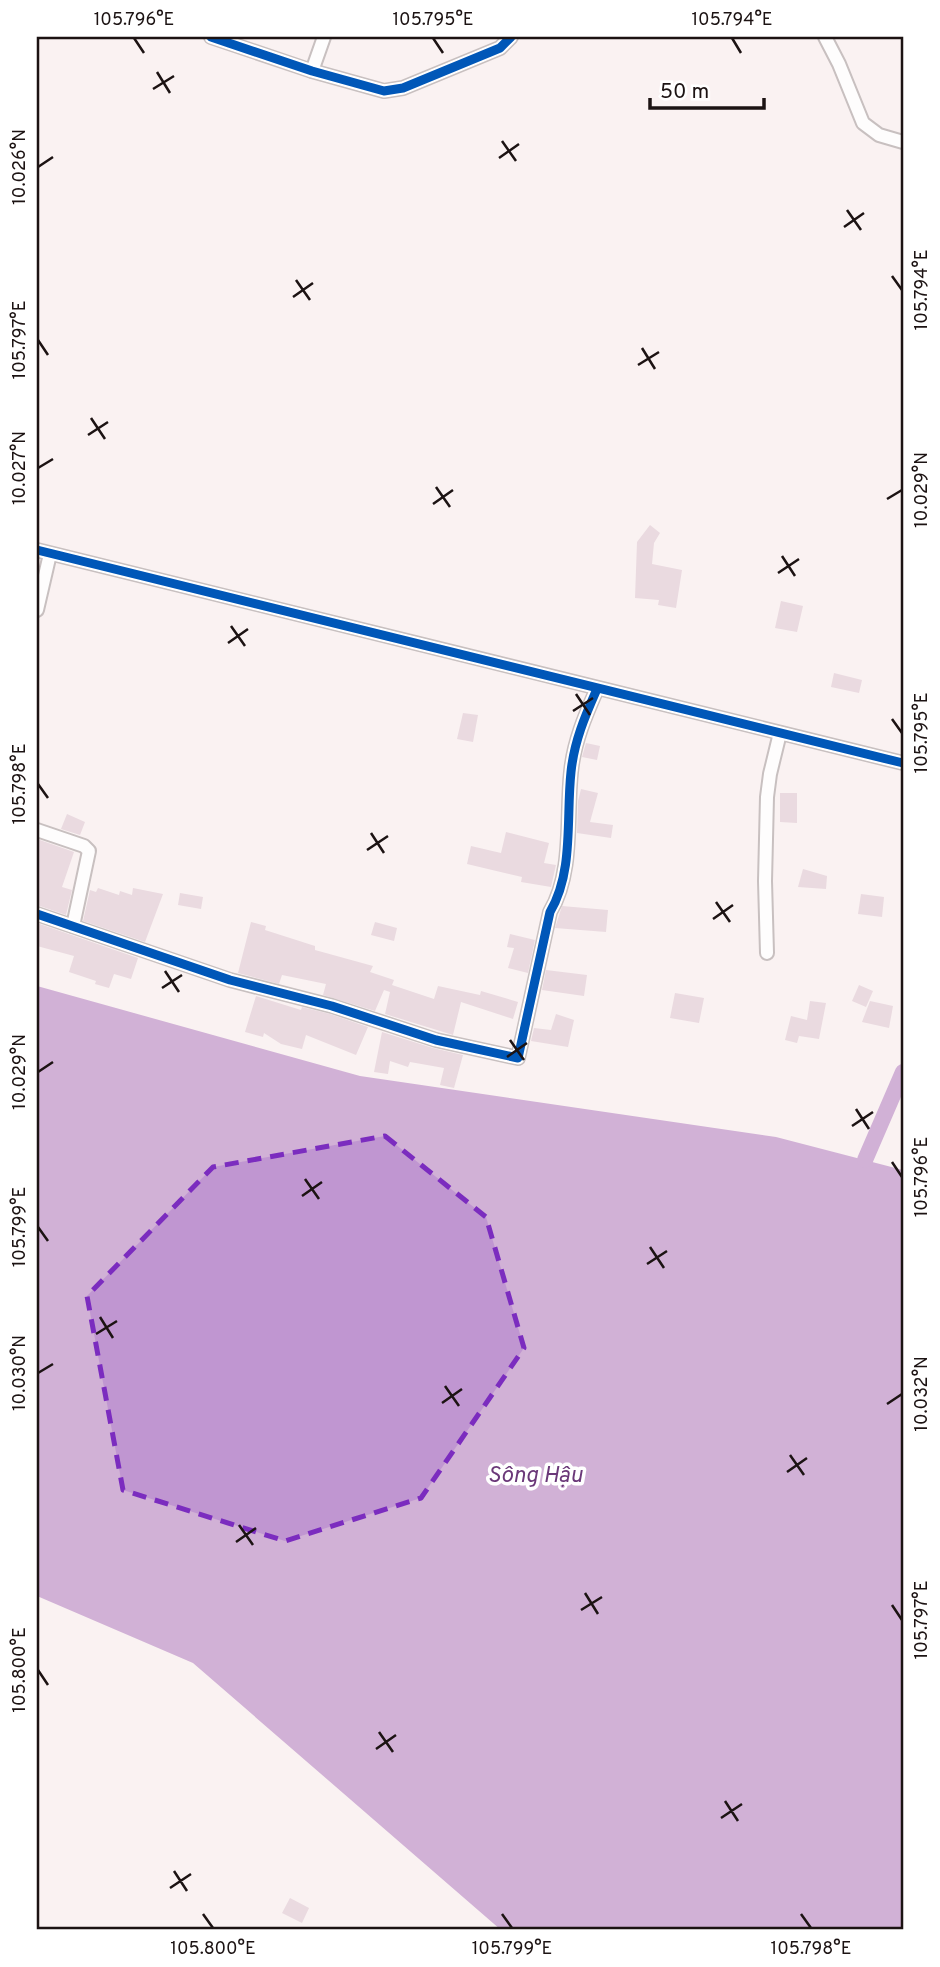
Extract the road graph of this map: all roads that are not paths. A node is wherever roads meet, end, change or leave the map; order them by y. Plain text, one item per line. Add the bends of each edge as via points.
1 (213, 37) edge
2 (324, 37) edge
3 (511, 37) edge
4 (825, 37) edge
5 (312, 71) junction
6 (903, 142) edge
7 (43, 552) edge
8 (37, 610) edge
9 (597, 689) junction
10 (780, 733) junction
11 (903, 762) edge
12 (37, 830) edge
13 (37, 914) edge
14 (73, 926) junction
15 (767, 953) dead end

1 - 5 street
2 - 5 street
3 - 5 street via 500,48 403,88 384,91
4 - 6 street via 863,123 879,135
7 - 8 street
7 - 9 street
9 - 10 street
9 - 14 street via 580,725 571,770 560,896 551,912 518,1058 436,1040 332,1006 230,980
10 - 11 street
10 - 15 street via 767,797
12 - 14 street via 89,850
13 - 14 street

